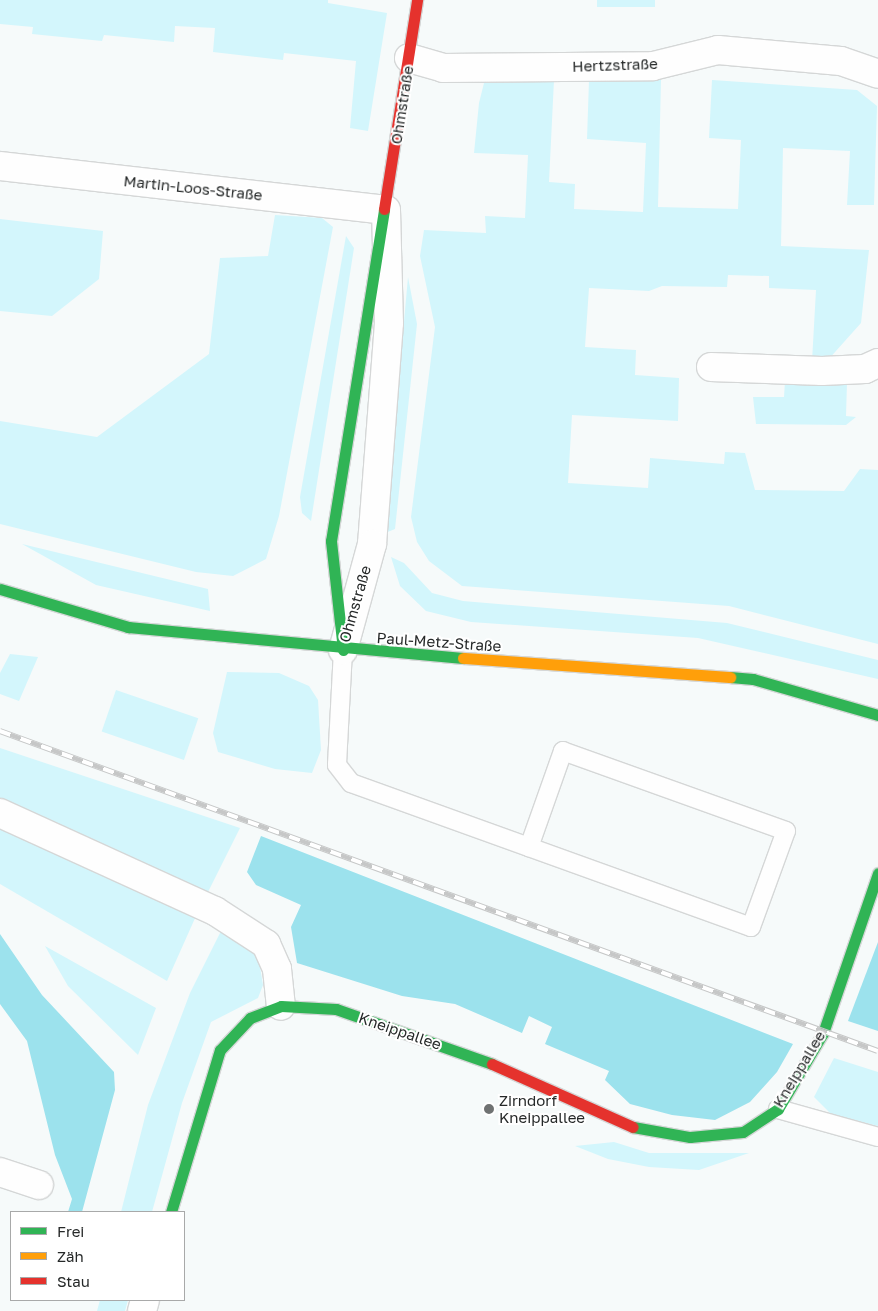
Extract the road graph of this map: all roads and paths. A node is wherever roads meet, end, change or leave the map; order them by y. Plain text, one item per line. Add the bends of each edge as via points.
1 (417, 0) edge
2 (409, 58) junction
3 (878, 74) edge
4 (0, 166) edge
5 (386, 210) junction
6 (878, 363) edge
7 (711, 367) dead end
8 (0, 589) edge
9 (343, 650) junction
10 (878, 715) edge
11 (0, 813) edge
12 (529, 847) junction
13 (878, 873) edge
14 (281, 1006) junction
15 (778, 1109) junction
16 (878, 1137) edge
17 (0, 1172) edge
18 (39, 1185) dead end
19 (171, 1211) edge

1 - 2 street, Ohmstraße
2 - 3 street, Hertzstraße via 443,68 653,66 718,50 841,62
2 - 5 street, Ohmstraße
4 - 5 street, Martin-Loos-Straße
5 - 9 street, Ohmstraße via 389,323 372,544
5 - 9 street, Ohmstraße via 331,540
6 - 7 street via 865,369 822,371
8 - 9 street, Paul-Metz-Straße via 128,628
9 - 10 street, Paul-Metz-Straße via 753,679
9 - 12 lane via 337,764 351,783
11 - 14 street via 215,910 266,944 277,969
12 - 12 lane via 563,751 786,831 751,926
13 - 15 street, Kneippallee via 823,1033
14 - 15 street, Kneippallee via 336,1009 403,1030 508,1070 623,1125 690,1137 743,1132
14 - 19 street, Kneippallee via 250,1018 220,1050
15 - 16 lane
17 - 18 street

